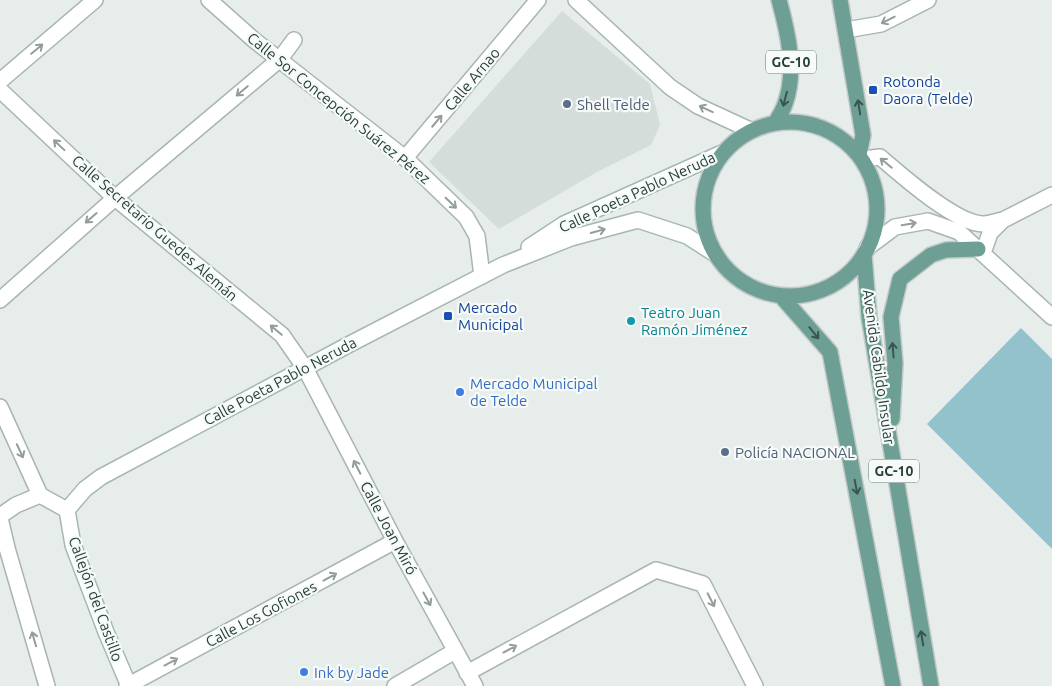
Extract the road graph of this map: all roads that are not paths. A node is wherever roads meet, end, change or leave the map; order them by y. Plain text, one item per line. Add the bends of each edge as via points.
1 (95, 0) edge
2 (209, 0) edge
3 (538, 0) edge
4 (576, 0) edge
5 (780, 0) edge
6 (840, 0) edge
7 (928, 0) edge
8 (846, 30) junction
9 (294, 40) dead end
10 (280, 59) junction
11 (0, 81) edge
12 (0, 90) edge
13 (776, 122) junction
14 (750, 130) junction
15 (722, 153) junction
16 (860, 157) junction
17 (404, 158) junction
18 (1052, 195) edge
19 (115, 198) junction
20 (1003, 220) junction
21 (866, 251) junction
22 (980, 251) junction
23 (715, 254) junction
24 (503, 265) junction
25 (482, 276) junction
26 (781, 296) junction
27 (0, 300) edge
28 (1052, 317) edge
29 (305, 368) junction
30 (0, 407) edge
31 (891, 451) junction
32 (40, 495) junction
33 (67, 510) junction
34 (0, 517) edge
35 (395, 541) junction
36 (455, 650) junction
37 (467, 673) junction
38 (47, 686) edge
39 (128, 686) edge
40 (395, 686) edge
41 (475, 686) edge
42 (755, 686) edge
43 (893, 686) edge
44 (931, 686) edge

11 -> 1 street
2 - 10 street, Calle Sor Concepción Suárez Pérez
17 -> 3 street, Calle Arnao
14 -> 4 street via 698,106 670,86
5 -> 13 main road, GC-10 via 791,56 785,104
6 - 8 main road
7 -> 8 street via 880,24
16 -> 8 main road via 863,135
9 - 10 street
10 - 17 street, Calle Sor Concepción Suárez Pérez
10 -> 19 street
19 -> 12 street, Calle Secretario Guedes Alemán
13 - 14 main road, GC-10
13 - 16 main road, GC-10 via 800,121 822,127 843,139
14 - 15 main road, GC-10
15 - 23 main road, GC-10 via 709,176 703,202 705,229
15 - 24 street, Calle Poeta Pablo Neruda via 564,224
20 -> 16 street via 983,224 966,220 921,192 880,157
16 - 21 main road, GC-10 via 872,179 877,204 875,230
17 -> 25 street, Calle Sor Concepción Suárez Pérez via 466,217 477,236
18 - 20 street
19 -> 27 street
29 -> 19 street, Calle Secretario Guedes Alemán via 282,335
20 - 22 street via 990,233
21 -> 22 street via 894,227 928,221 959,232
21 - 26 main road, GC-10 via 849,273 829,287 806,295
21 - 31 main road, Avenida Cabildo Insular / GC-10 via 869,317
22 - 28 street
31 -> 22 main road via 894,363 891,317 900,279 931,255 946,250
24 -> 23 street, Calle Poeta Pablo Neruda via 571,238 638,220 687,236
23 - 26 main road, GC-10 via 732,274 755,289
24 - 25 street, Calle Poeta Pablo Neruda
25 - 29 street, Calle Poeta Pablo Neruda
26 -> 43 main road, GC-10 via 830,352
29 - 33 street, Calle Poeta Pablo Neruda via 101,477 85,489
35 -> 29 street, Calle Joan Miró
30 -> 32 street
44 -> 31 main road, Avenida Cabildo Insular / GC-10
32 - 33 street
32 - 34 street via 16,505
33 - 39 street, Callejón del Castillo via 73,545
38 -> 34 street
35 -> 36 street, Calle Joan Miró
39 -> 35 street, Calle Los Gofiones
36 - 37 street, Calle Joan Miró
36 - 40 street
37 - 41 street, Calle Joan Miró
37 -> 42 street via 656,570 703,584

